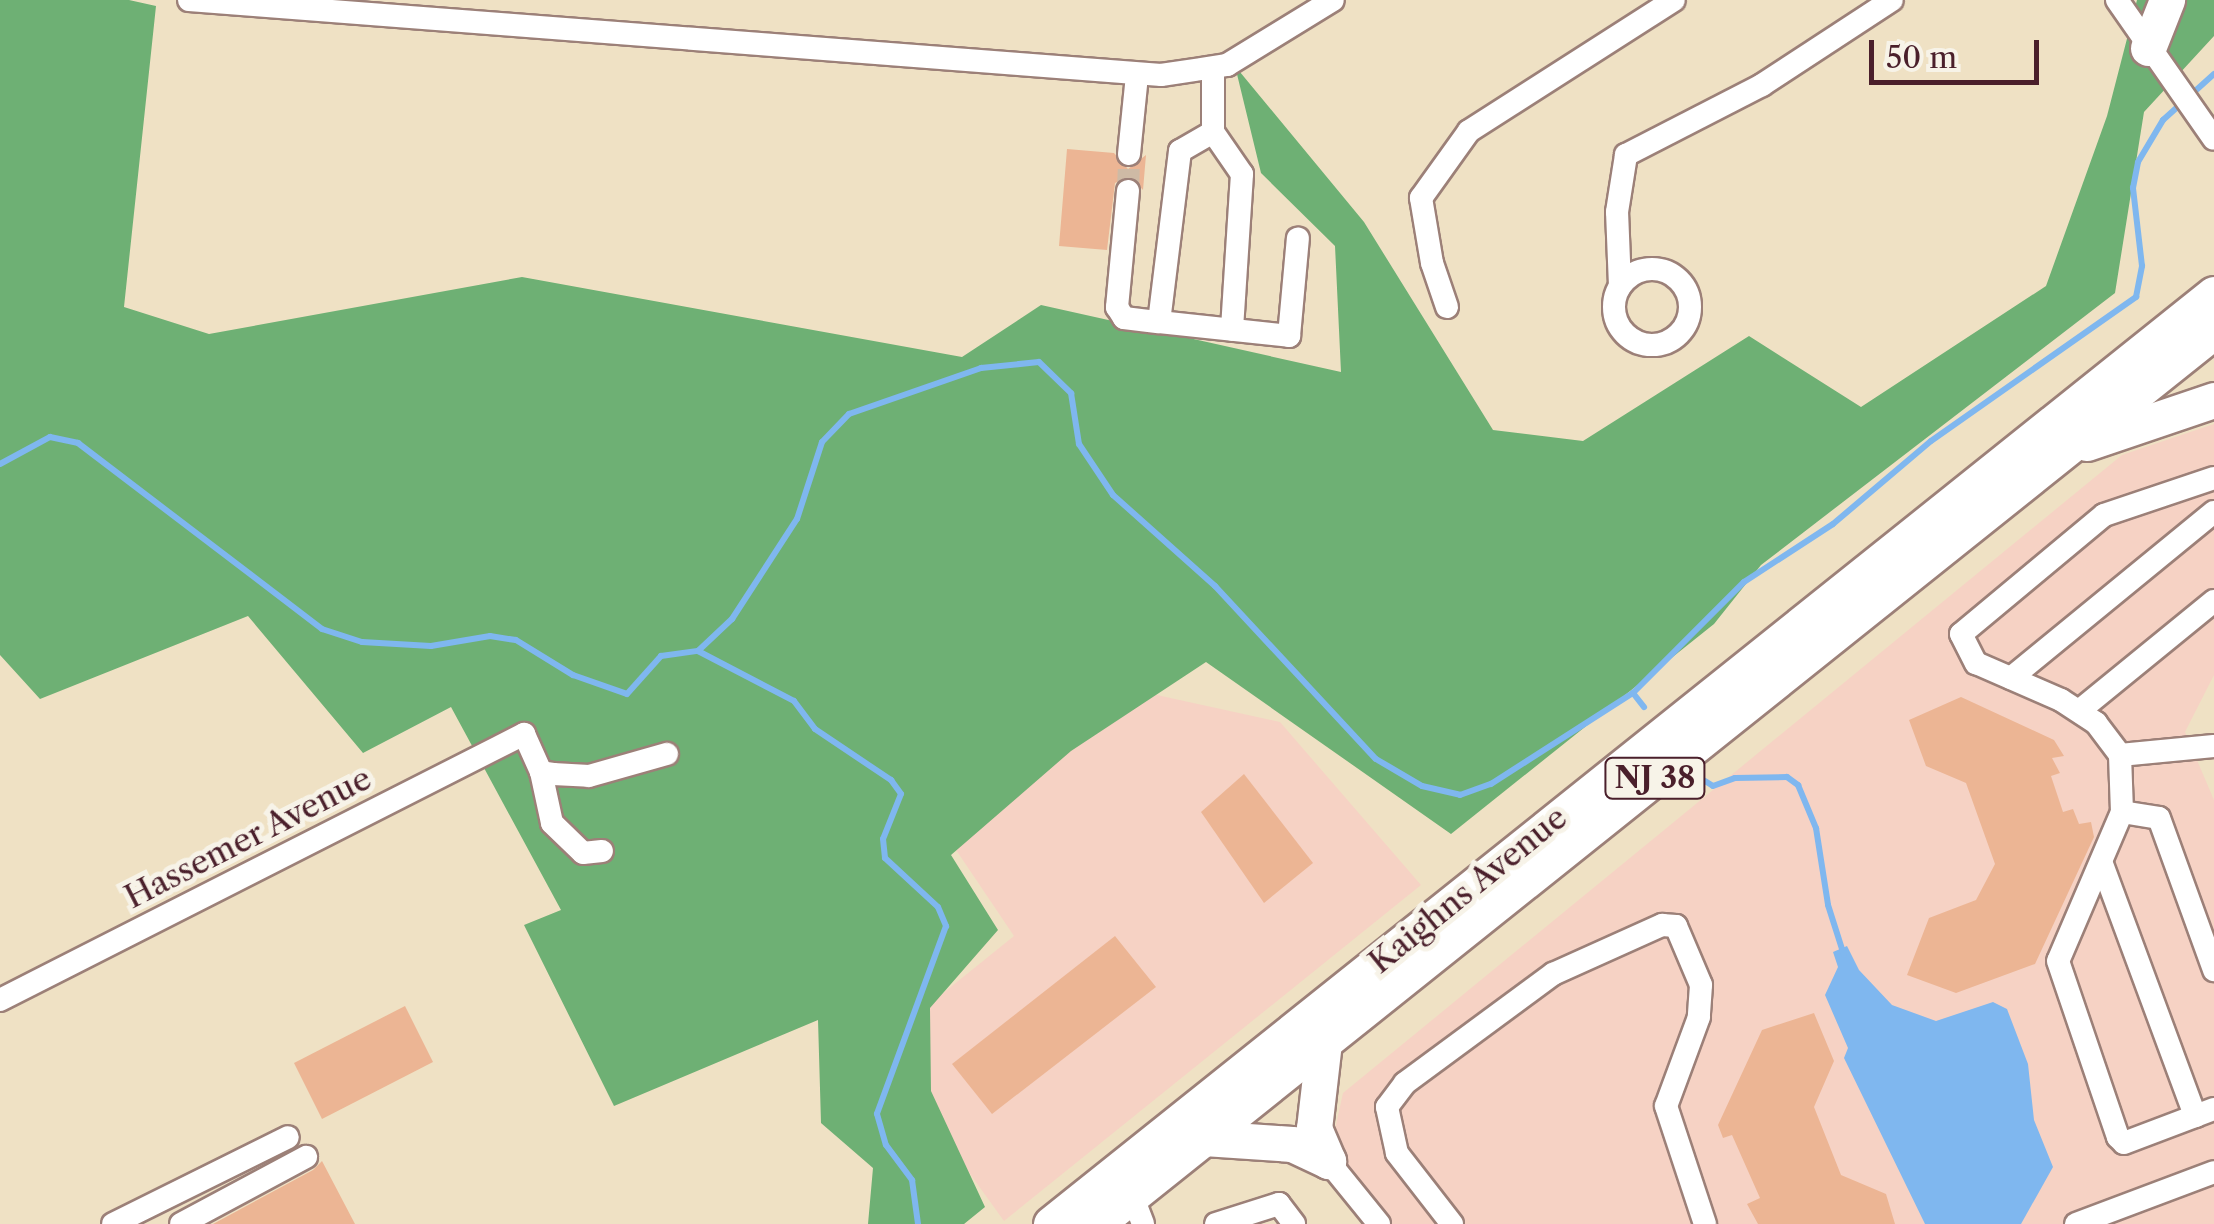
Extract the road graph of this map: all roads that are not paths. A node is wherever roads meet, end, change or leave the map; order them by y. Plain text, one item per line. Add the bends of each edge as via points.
1 (189, 0) edge
2 (1333, 0) edge
3 (1674, 0) edge
4 (1892, 0) edge
5 (2117, 0) edge
6 (2168, 0) edge
7 (418, 8) edge
8 (2148, 48) junction
9 (1213, 68) junction
10 (1137, 75) junction
11 (1212, 132) junction
12 (2214, 139) edge
13 (1129, 154) tunnel mouth
14 (1128, 191) tunnel mouth
15 (1298, 238) dead end
16 (1620, 286) dead end
17 (2214, 294) edge
18 (1448, 306) dead end
19 (1160, 322) junction
20 (1232, 330) junction
21 (2214, 331) edge
22 (2214, 400) edge
23 (2065, 450) junction
24 (2214, 478) edge
25 (2214, 512) edge
26 (2214, 601) edge
27 (2011, 678) junction
28 (2079, 712) junction
29 (2214, 746) edge
30 (667, 754) dead end
31 (2120, 755) junction
32 (541, 772) junction
33 (2122, 812) junction
34 (602, 851) dead end
35 (2102, 864) junction
36 (2214, 970) edge
37 (0, 1000) edge
38 (1324, 1042) junction
39 (2204, 1112) edge
40 (288, 1137) dead end
41 (1204, 1138) junction
42 (306, 1157) dead end
43 (1328, 1161) junction
44 (2214, 1172) edge
45 (1138, 1209) edge
46 (2101, 1220) edge
47 (113, 1224) edge
48 (181, 1224) edge
49 (1050, 1224) edge
50 (1096, 1224) edge
51 (1216, 1224) edge
52 (1294, 1224) edge
53 (1379, 1224) edge
54 (1452, 1224) edge
55 (1705, 1224) edge
56 (2076, 1224) edge

1 - 7 street
2 - 9 street
3 - 18 street via 1469,132 1421,198 1432,263
4 - 16 street via 1762,85 1626,155 1616,212
5 - 8 street
6 - 8 highway
7 - 10 street
8 - 12 street
9 - 10 street
9 - 11 street
10 - 13 street
11 - 19 street via 1180,151
11 - 20 street via 1242,174
14 - 19 street via 1117,307 1124,318
15 - 20 street via 1294,333
17 - 49 highway, Kaighns Avenue / NJ 38
19 - 20 street
21 - 23 highway, Kaighns Avenue / NJ 38
22 - 23 highway
23 - 38 highway, Kaighns Avenue / NJ 38
24 - 27 street via 2104,515 1962,634 1976,663
25 - 27 street
26 - 28 street
27 - 28 street
28 - 31 street
29 - 31 street
30 - 32 street via 588,776
31 - 33 street
32 - 34 street via 552,822 583,853
32 - 37 street, Hassemer Avenue via 524,734
33 - 35 street
33 - 36 street via 2159,818
35 - 39 street
35 - 39 street via 2058,961 2118,1138 2124,1143
38 - 41 highway, Kaighns Avenue / NJ 38
38 - 43 highway via 1314,1128
40 - 47 street
41 - 43 highway via 1292,1144
41 - 45 highway, Kaighns Avenue / NJ 38
42 - 48 street
43 - 53 street
44 - 46 street
45 - 50 highway, Kaighns Avenue / NJ 38
46 - 56 street
51 - 52 street via 1279,1204
54 - 55 street via 1397,1153 1387,1107 1406,1084 1553,974 1662,925 1676,926 1700,984 1699,1017 1666,1106

